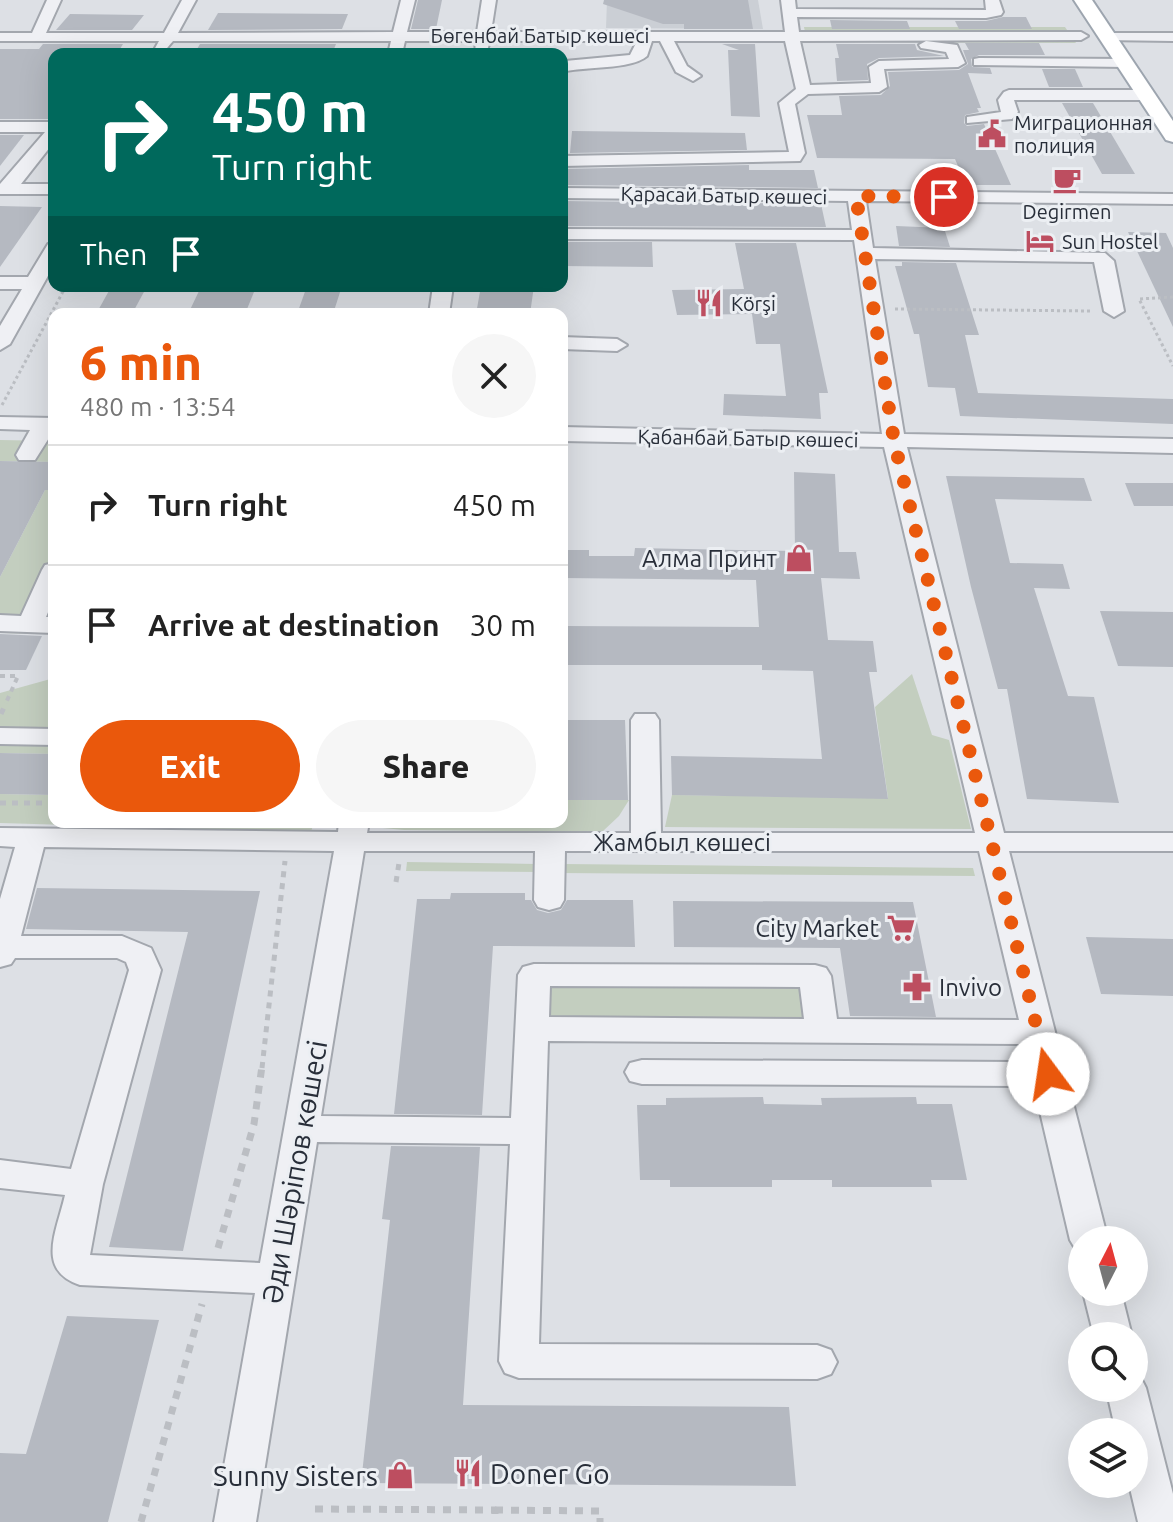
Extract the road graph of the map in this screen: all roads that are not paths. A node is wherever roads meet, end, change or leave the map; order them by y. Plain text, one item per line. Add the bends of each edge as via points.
1 (54, 0) edge
2 (189, 0) edge
3 (408, 0) edge
4 (489, 0) edge
5 (905, 0) edge
6 (947, 0) edge
7 (992, 0) edge
8 (1083, 0) edge
9 (790, 6) edge
10 (871, 7) edge
11 (954, 14) junction
12 (402, 35) junction
13 (483, 35) junction
14 (646, 35) junction
15 (664, 35) junction
16 (1081, 36) dead end
17 (0, 37) edge
18 (37, 37) junction
19 (1107, 37) junction
20 (1173, 37) edge
21 (167, 38) junction
22 (792, 40) junction
23 (162, 48) edge
24 (397, 48) edge
25 (481, 48) edge
26 (1025, 63) junction
27 (1125, 63) junction
28 (568, 65) edge
29 (991, 66) dead end
30 (693, 76) dead end
31 (804, 90) junction
32 (1041, 94) junction
33 (1145, 95) junction
34 (973, 120) dead end
35 (0, 127) edge
36 (48, 129) edge
37 (48, 136) edge
38 (1173, 136) edge
39 (568, 161) edge
40 (4, 189) edge
41 (48, 189) edge
42 (568, 193) edge
43 (856, 196) junction
44 (1173, 199) edge
45 (568, 234) edge
46 (864, 244) junction
47 (48, 258) edge
48 (0, 283) edge
49 (34, 283) junction
50 (1114, 311) road end
51 (568, 343) edge
52 (0, 344) edge
53 (617, 345) dead end
54 (0, 423) edge
55 (48, 424) edge
56 (48, 425) edge
57 (568, 434) edge
58 (894, 441) junction
59 (1173, 446) edge
60 (27, 455) dead end
61 (48, 597) edge
62 (0, 623) edge
63 (42, 624) edge
64 (645, 720) dead end
65 (0, 736) edge
66 (48, 737) edge
67 (352, 832) edge
68 (0, 837) edge
69 (32, 837) junction
70 (550, 842) junction
71 (646, 842) junction
72 (990, 842) junction
73 (1173, 842) edge
74 (549, 900) dead end
75 (1, 952) edge
76 (532, 1029) junction
77 (822, 1031) junction
78 (1038, 1032) junction
79 (642, 1072) dead end
80 (1048, 1074) junction
81 (302, 1129) junction
82 (528, 1131) junction
83 (0, 1174) edge
84 (85, 1184) junction
85 (1086, 1226) edge
86 (276, 1279) junction
87 (817, 1362) dead end
88 (1129, 1402) edge
89 (235, 1522) edge
90 (1159, 1522) edge

1 - 18 street
2 - 21 street
3 - 12 street
4 - 13 street
5 - 10 street
6 - 11 street
7 - 11 street via 996,12
8 - 19 main road
9 - 10 street
9 - 22 street
10 - 11 street
12 - 13 street, Бөгенбай Батыр көшесі
12 - 21 street, Бөгенбай Батыр көшесі
12 - 24 street
13 - 14 street, Бөгенбай Батыр көшесі via 589,29
13 - 25 street
14 - 15 street, Бөгенбай Батыр көшесі
14 - 28 street via 640,56
15 - 22 street, Бөгенбай Батыр көшесі
15 - 30 street via 681,69
16 - 22 street, Бөгенбай Батыр көшесі
17 - 18 street, Бөгенбай Батыр көшесі
18 - 21 street, Бөгенбай Батыр көшесі
19 - 20 street
19 - 27 main road
21 - 23 street
22 - 31 street
22 - 31 street via 941,45 952,48 958,63 879,65 879,87
26 - 27 street
26 - 29 street
26 - 32 street
27 - 33 main road
31 - 39 street via 787,103 797,153 784,159
32 - 33 street
32 - 34 street via 1009,95 1006,116
33 - 38 main road
35 - 36 street
37 - 40 street
40 - 41 street
42 - 43 street, Қарасай Батыр көшесі
43 - 44 street, Қарасай Батыр көшесі
43 - 46 street
45 - 46 street
46 - 50 street via 1098,257 1105,261
46 - 58 street
47 - 49 street
48 - 49 street
49 - 52 street
51 - 53 street
54 - 55 street
56 - 60 street
57 - 58 street, Қабанбай Батыр көшесі
58 - 59 street, Қабанбай Батыр көшесі
58 - 72 street
61 - 63 street
62 - 63 street
64 - 71 street via 636,764
65 - 66 street
67 - 69 street, Жамбыл көшесі
67 - 70 street, Жамбыл көшесі
67 - 81 street, Әди Шәріпов көшесі
68 - 69 street, Жамбыл көшесі
69 - 75 street
70 - 71 street, Жамбыл көшесі
70 - 74 street
71 - 72 street, Жамбыл көшесі
72 - 73 street, Жамбыл көшесі
72 - 78 street
75 - 84 street via 122,947 140,956 145,970
76 - 77 street
76 - 77 street via 534,975 815,976
76 - 82 street
77 - 78 street
78 - 80 street
79 - 80 street
80 - 85 street
81 - 82 street
81 - 86 street, Әди Шәріпов көшесі
82 - 87 street via 519,1361
83 - 84 street
84 - 86 street via 70,1262 80,1270
86 - 89 street, Әди Шәріпов көшесі
88 - 90 street

